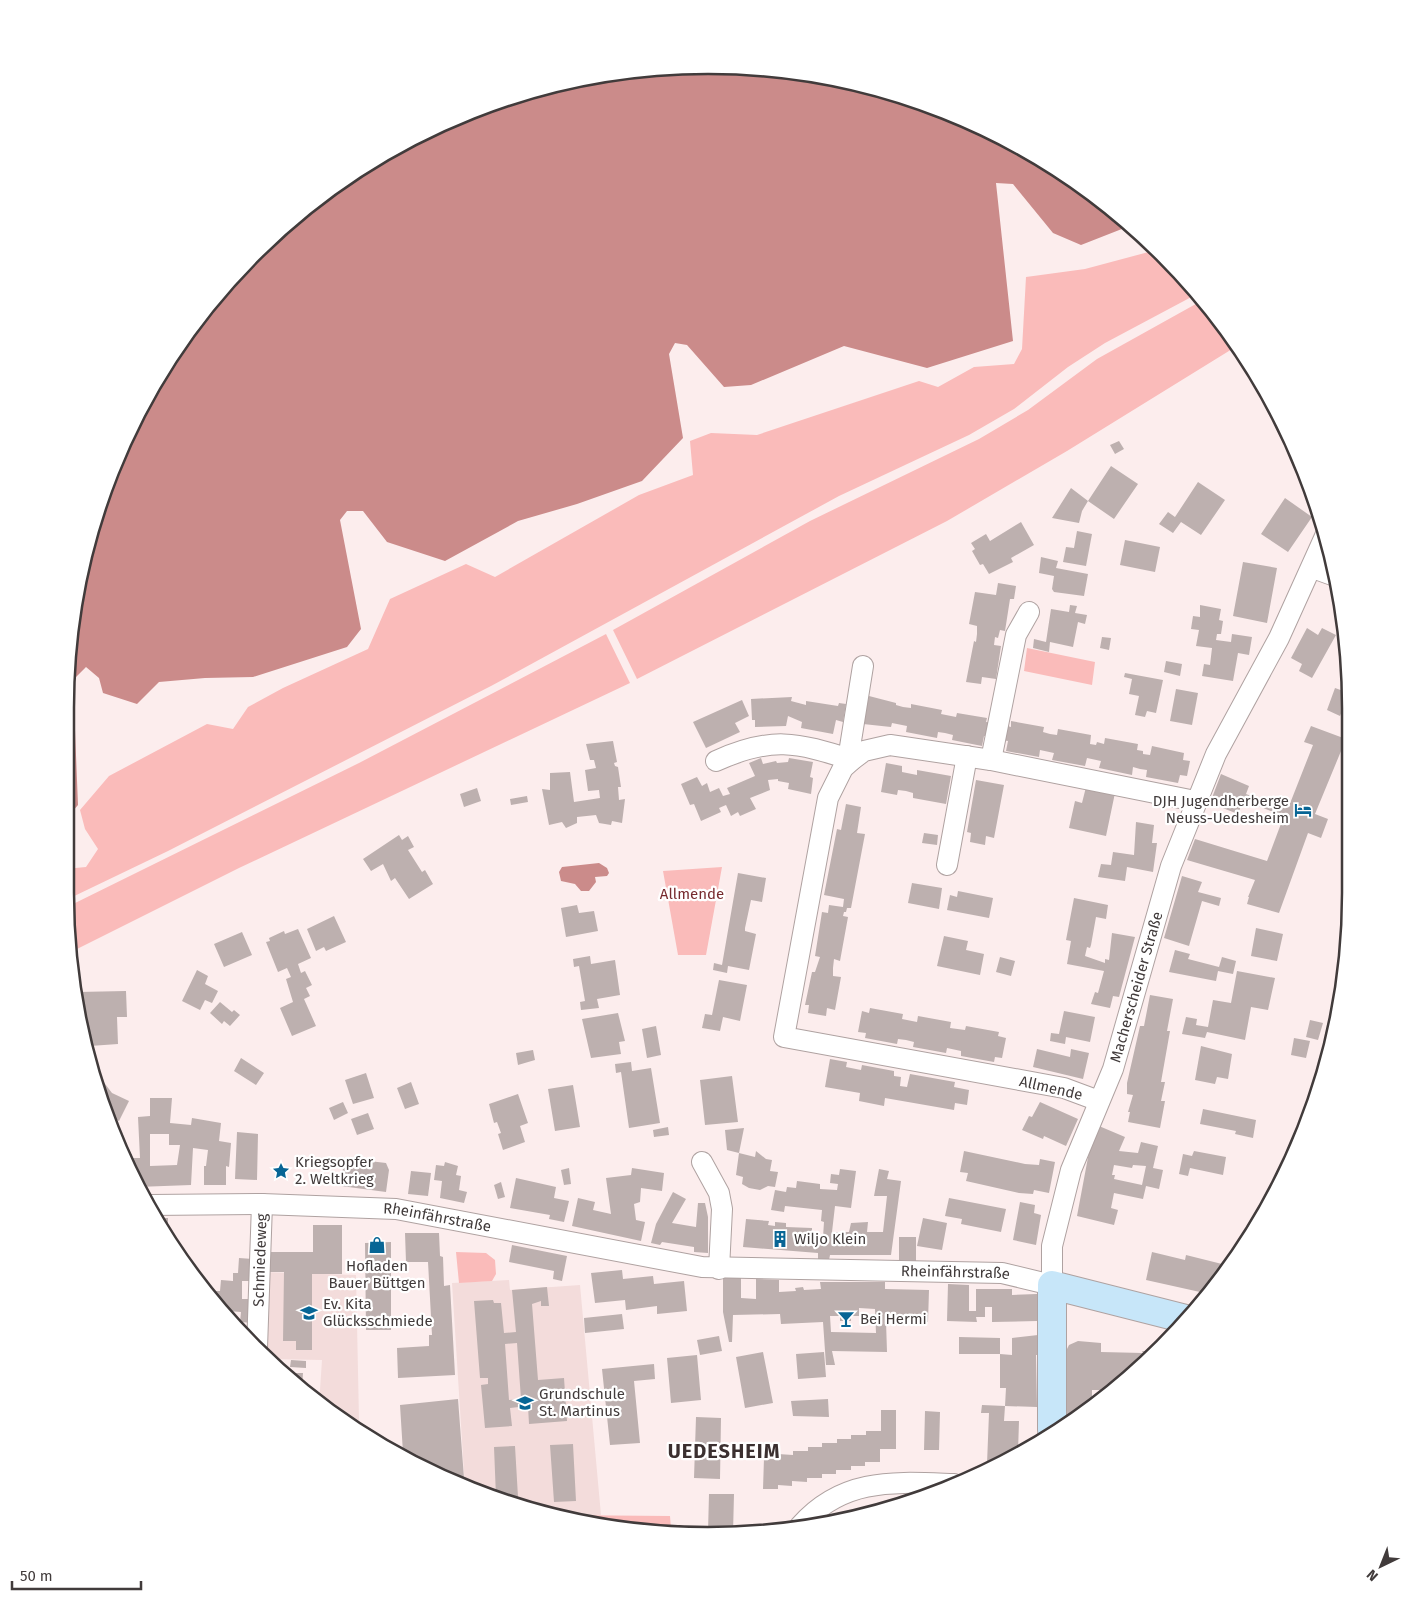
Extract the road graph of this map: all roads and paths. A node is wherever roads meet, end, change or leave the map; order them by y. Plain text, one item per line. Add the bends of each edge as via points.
1 (1321, 546) edge
2 (1313, 568) junction
3 (1328, 573) edge
4 (1029, 612) dead end
5 (863, 666) dead end
6 (967, 756) junction
7 (852, 760) junction
8 (991, 760) junction
9 (716, 761) dead end
10 (1195, 801) junction
11 (947, 865) dead end
12 (1099, 1101) junction
13 (702, 1162) dead end
14 (262, 1204) junction
15 (156, 1205) edge
16 (719, 1269) junction
17 (1052, 1285) junction
18 (1179, 1317) edge
19 (257, 1338) edge
20 (1052, 1425) edge
21 (939, 1483) edge
22 (808, 1519) edge

1 - 2 street, Macherscheider Straße
2 - 3 street
2 - 10 street, Macherscheider Straße via 1216,754
4 - 8 street via 1016,635
5 - 7 street via 850,747
6 - 7 street, Allmende via 884,745 864,751
6 - 8 street, Allmende
6 - 11 street
7 - 9 street via 813,748 766,744 746,748
7 - 12 street, Allmende via 843,768 828,798 784,1037 1064,1088
8 - 10 street, Allmende
10 - 12 street, Macherscheider Straße via 1171,866 1113,1069
12 - 17 street, Macherscheider Straße via 1071,1170 1052,1246
13 - 16 street via 720,1192
14 - 15 street, Rheinfährstraße
14 - 16 street, Rheinfährstraße via 396,1209
14 - 19 street, Schmiedeweg
16 - 17 street, Rheinfährstraße via 1002,1273
17 - 18 street, Rheinfährstraße
17 - 20 street, Macherscheider Straße
21 - 22 street via 901,1482 861,1487 832,1499

